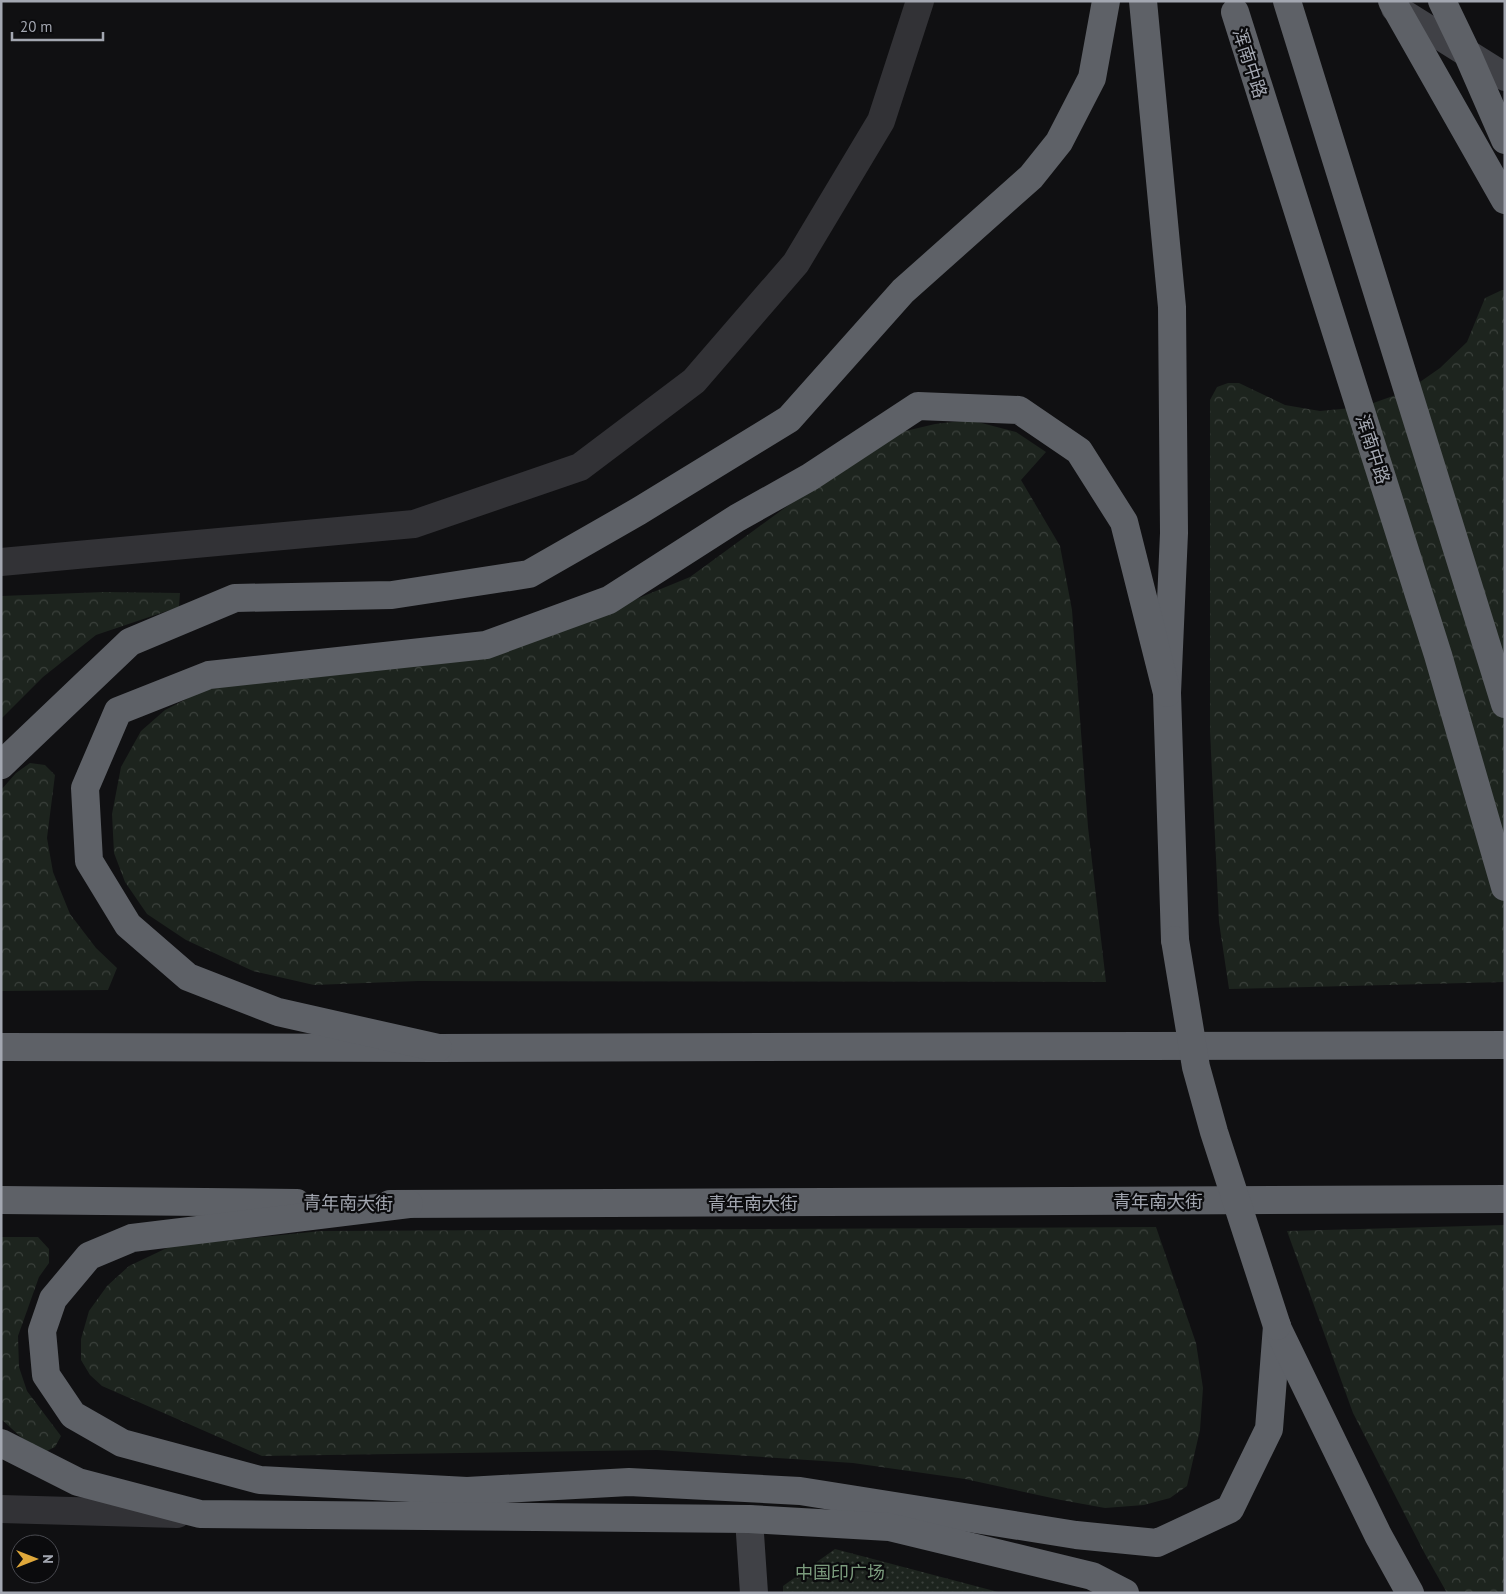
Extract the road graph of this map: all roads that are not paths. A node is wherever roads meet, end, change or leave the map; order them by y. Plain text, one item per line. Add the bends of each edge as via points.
1 (920, 1) edge
2 (1106, 1) edge
3 (1143, 1) edge
4 (1287, 1) edge
5 (1442, 1) edge
6 (1394, 5) edge
7 (1234, 12) dead end
8 (1467, 53) junction
9 (1505, 77) edge
10 (1505, 140) edge
11 (1505, 200) edge
12 (1, 562) edge
13 (1167, 693) junction
14 (1505, 704) edge
15 (1, 765) edge
16 (1505, 887) edge
17 (1505, 1045) edge
18 (1, 1047) edge
19 (438, 1048) junction
20 (1505, 1199) edge
21 (1, 1200) edge
22 (409, 1204) junction
23 (1277, 1326) junction
24 (1, 1443) edge
25 (1, 1510) edge
26 (200, 1514) junction
27 (749, 1519) junction
28 (754, 1593) edge
29 (1125, 1593) edge
30 (1410, 1593) edge

1 - 12 street via 881,121 796,263 694,381 580,467 414,524
2 - 15 highway via 1092,78 1058,142 1031,177 903,291 789,419 530,574 392,595 235,598 130,642
3 - 13 highway via 1172,307 1174,533
4 - 14 highway
5 - 8 highway
6 - 8 street
6 - 11 highway
7 - 16 highway, 浑南中路 via 1438,655
8 - 9 street
8 - 10 highway
13 - 19 highway via 1124,522 1079,451 1019,410 918,406 810,477 737,518 609,600 486,646 209,676 118,711 85,788 89,861 128,926 188,977 278,1012
13 - 23 highway, bridge via 1175,940 1196,1067
17 - 19 highway
18 - 19 highway
20 - 22 highway, 青年南大街
21 - 22 highway, 青年南大街
22 - 23 highway via 132,1238 89,1256 53,1299 42,1331 46,1375 73,1415 122,1443 260,1480 466,1490 629,1482 800,1490 1076,1535 1157,1543 1230,1509 1268,1429
23 - 30 highway via 1378,1535
24 - 26 highway via 78,1482
25 - 26 street
26 - 27 highway
27 - 28 street
27 - 29 highway via 889,1527 1092,1576

